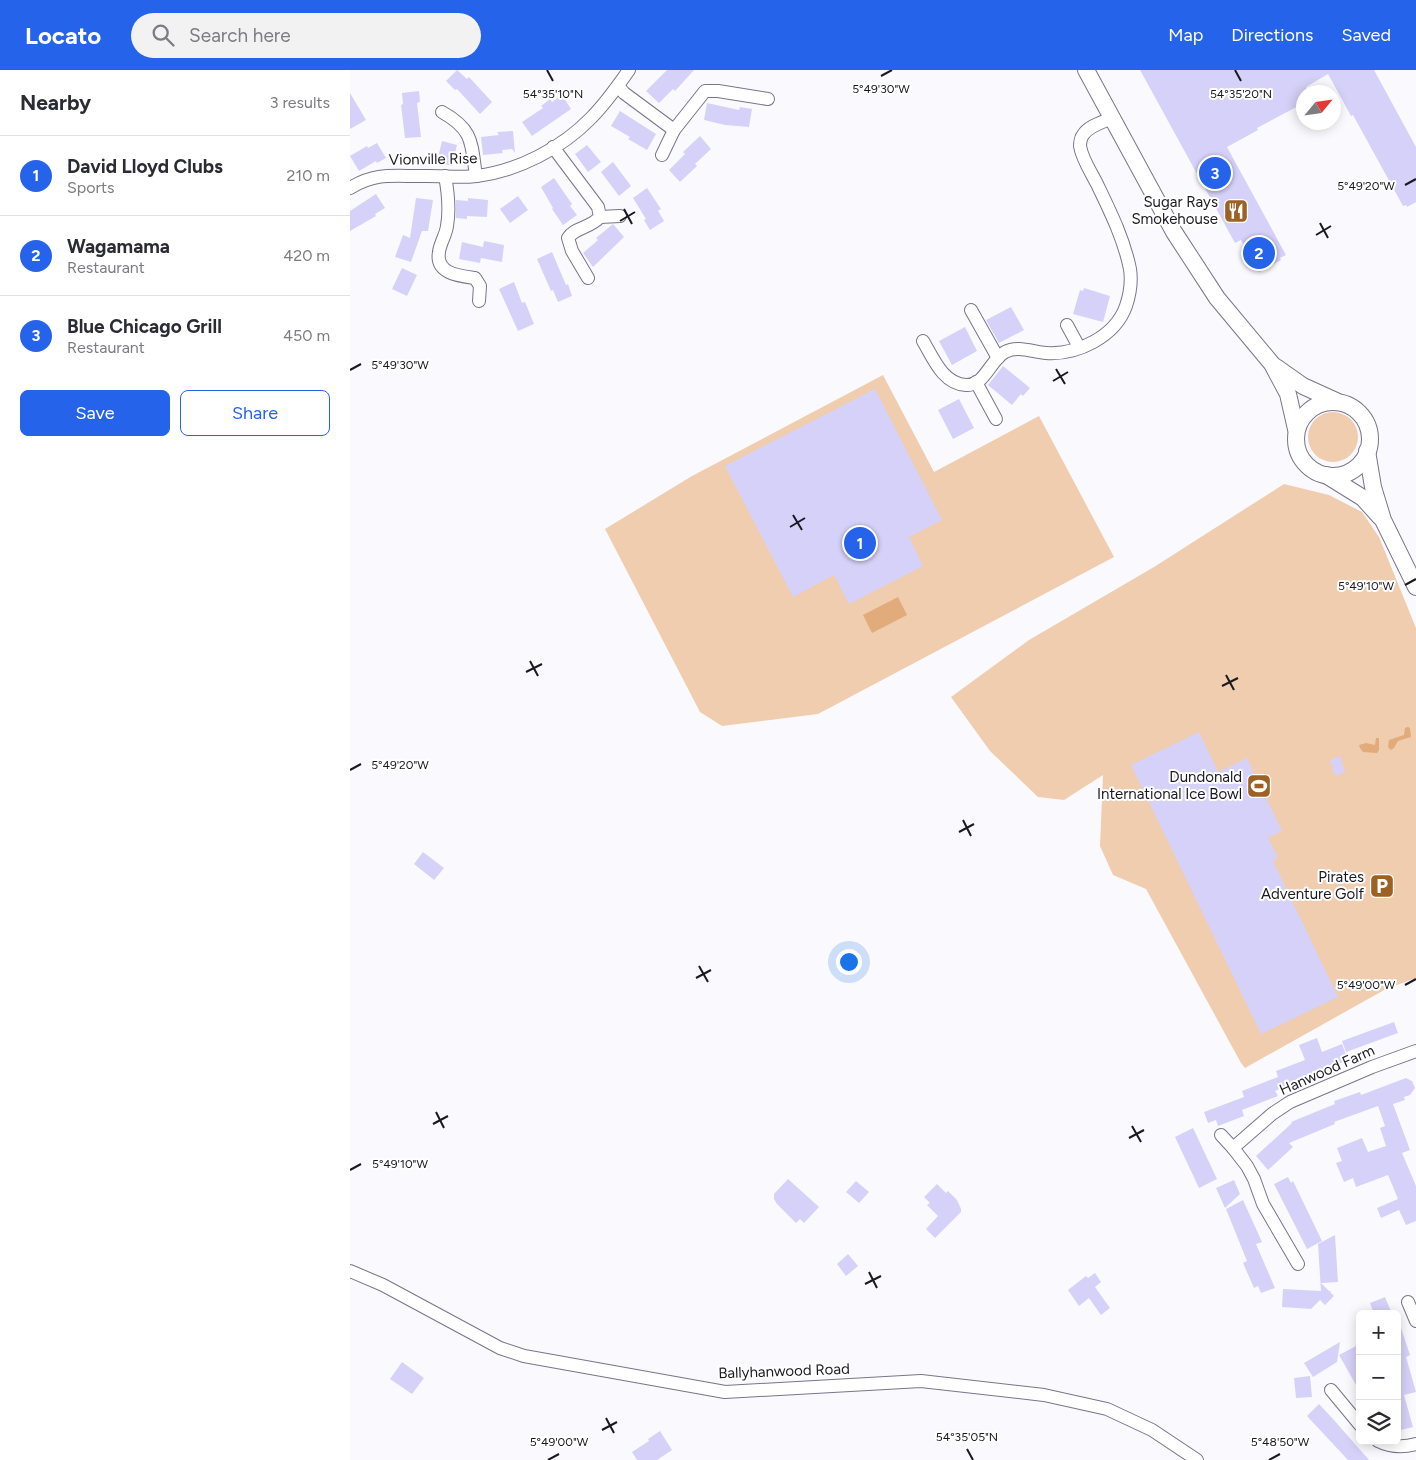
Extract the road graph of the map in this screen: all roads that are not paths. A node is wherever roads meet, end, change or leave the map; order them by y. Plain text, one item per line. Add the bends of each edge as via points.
1 (629, 70) edge
2 (1086, 70) edge
3 (618, 86) junction
4 (768, 99) dead end
5 (442, 112) dead end
6 (1112, 118) junction
7 (674, 130) junction
8 (553, 147) junction
9 (662, 155) dead end
10 (445, 176) junction
11 (476, 176) junction
12 (352, 182) edge
13 (620, 216) dead end
14 (600, 217) junction
15 (588, 278) dead end
16 (479, 301) dead end
17 (971, 310) dead end
18 (1068, 325) dead end
19 (923, 341) dead end
20 (1080, 348) junction
21 (998, 358) junction
22 (1272, 364) junction
23 (976, 382) junction
24 (1336, 401) junction
25 (996, 419) dead end
26 (1296, 429) junction
27 (1367, 451) junction
28 (1326, 475) junction
29 (1383, 520) junction
30 (1413, 580) edge
31 (1416, 1051) edge
32 (1221, 1135) dead end
33 (1233, 1148) junction
34 (1298, 1264) dead end
35 (350, 1271) edge
36 (1408, 1302) dead end
37 (1416, 1321) edge
38 (1331, 1390) dead end
39 (1356, 1420) edge
40 (1416, 1444) edge
41 (1387, 1445) edge
42 (1197, 1460) edge

1 - 3 street, Vionville Rise
2 - 6 street
3 - 7 street
3 - 8 street, Vionville Rise via 590,120
4 - 7 street via 705,91
5 - 11 street via 458,121 470,137
6 - 20 street via 1083,134 1080,144 1117,226 1130,270 1131,287 1125,308 1111,330
6 - 22 street via 1174,232 1217,298
7 - 9 street
8 - 11 street, Vionville Rise via 505,171
8 - 14 street via 598,207
10 - 11 street, Vionville Rise
10 - 12 street, Vionville Rise via 386,175
10 - 16 street via 449,200 447,228 438,254 441,266 452,275 475,278 480,286
13 - 14 street
14 - 15 street via 593,225 571,232 568,238
17 - 21 street
18 - 20 street
19 - 23 street via 940,371 954,382 965,386
20 - 21 street via 1058,353 1015,349 1005,351
21 - 23 street
22 - 24 street via 1303,386
22 - 26 street via 1288,394
23 - 25 street
24 - 26 street via 1310,409
24 - 27 street via 1348,404 1363,417 1369,432
26 - 28 street via 1300,457 1308,467
27 - 28 street via 1360,464 1352,470 1337,476
27 - 29 street
28 - 29 street via 1363,498
29 - 30 street
31 - 33 street, Hanwood Farm via 1290,1102
32 - 33 street
33 - 34 street via 1247,1166 1263,1204
35 - 42 street, Ballyhanwood Road via 383,1285 500,1348 524,1356 725,1392 921,1381 1044,1395 1106,1409 1152,1430
36 - 37 street
38 - 39 street
40 - 41 street

